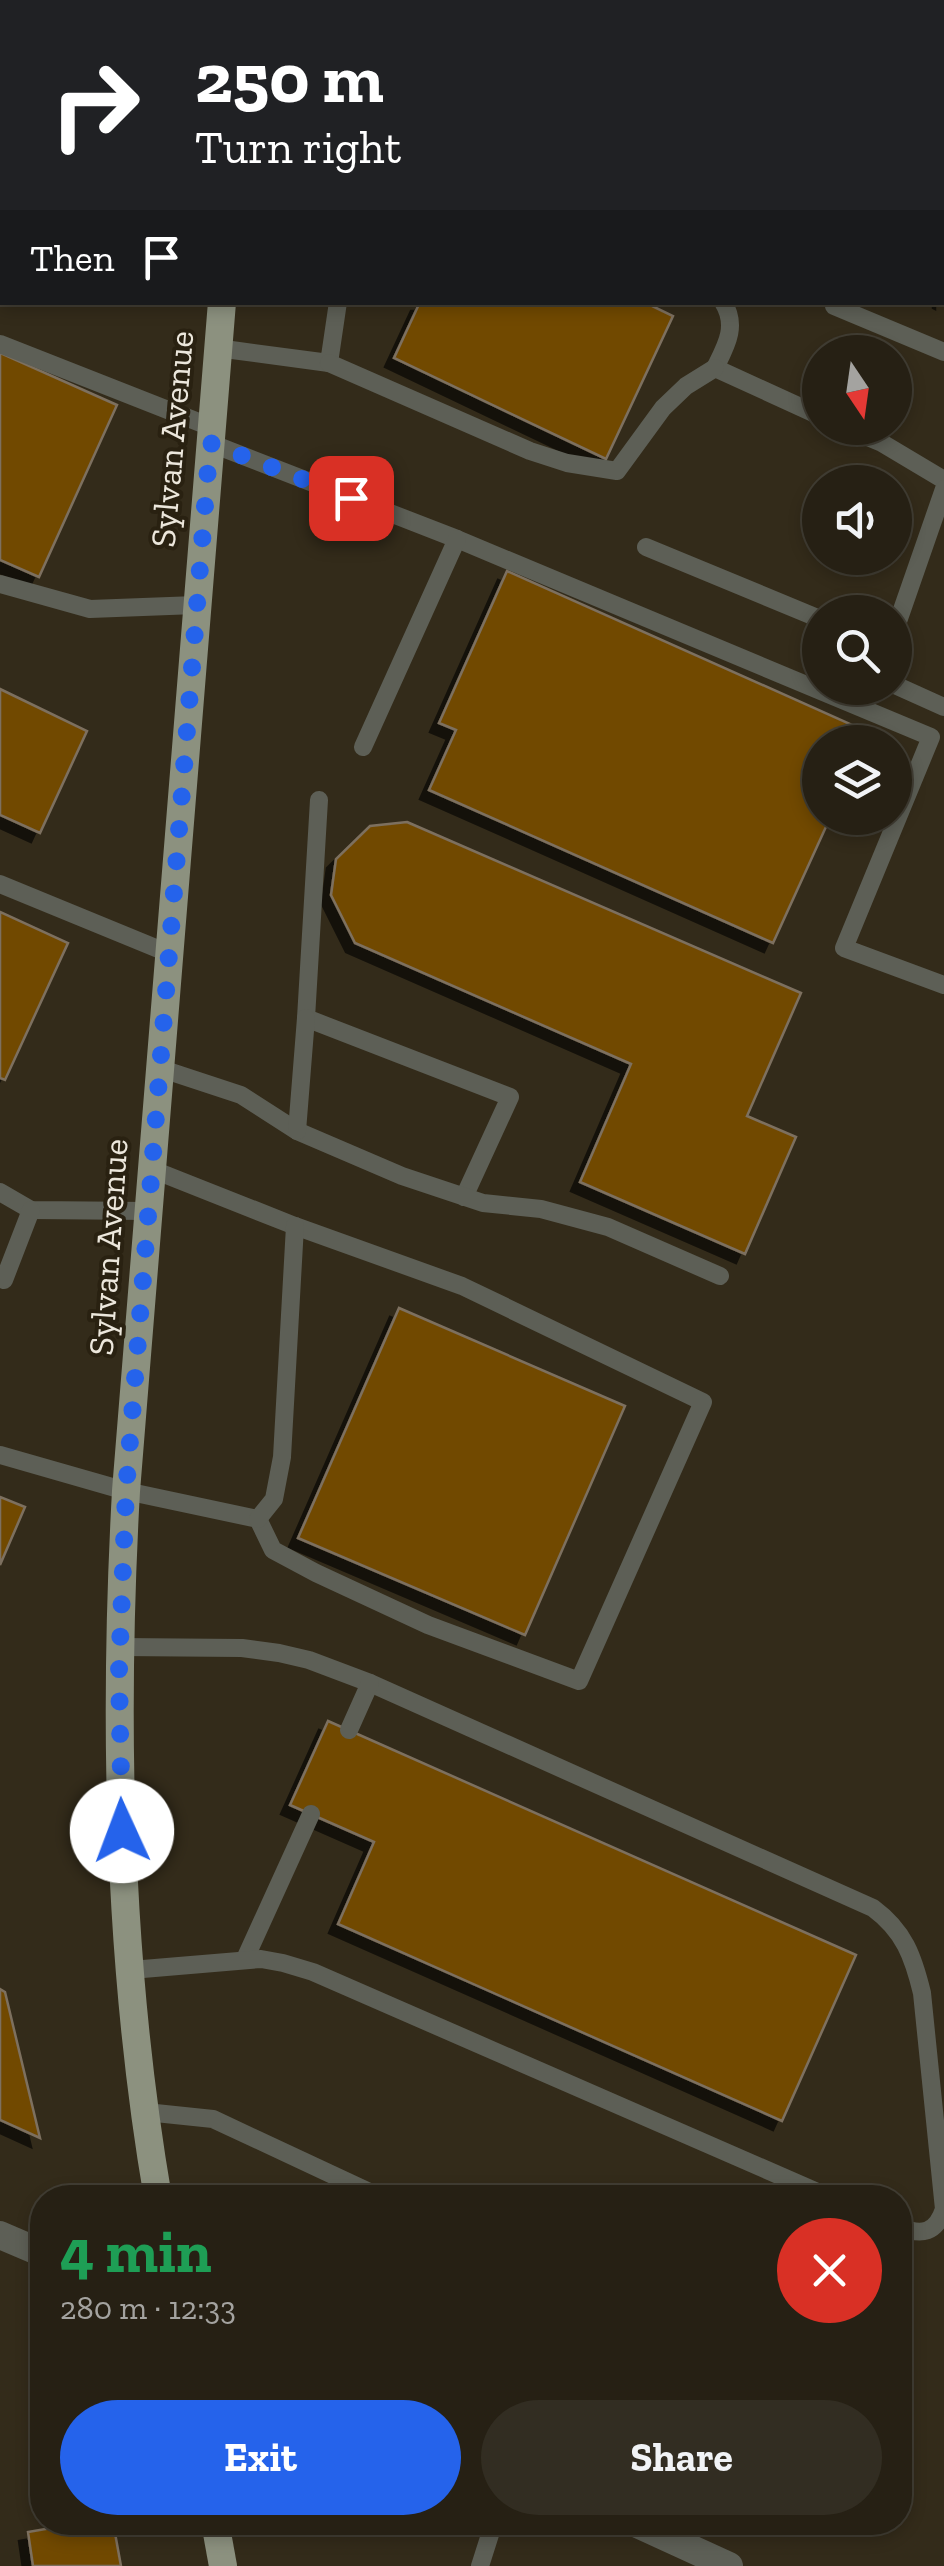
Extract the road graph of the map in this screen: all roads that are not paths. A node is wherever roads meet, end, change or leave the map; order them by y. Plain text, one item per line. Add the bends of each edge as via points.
1 (222, 305) edge
2 (338, 305) edge
3 (726, 305) edge
4 (834, 305) edge
5 (0, 344) edge
6 (217, 348) junction
7 (944, 352) edge
8 (330, 363) junction
9 (715, 368) junction
10 (802, 408) edge
11 (210, 435) junction
12 (885, 445) edge
13 (944, 480) edge
14 (944, 488) edge
15 (457, 539) junction
16 (646, 547) dead end
17 (0, 584) edge
18 (907, 595) edge
19 (196, 605) junction
20 (802, 612) edge
21 (912, 693) edge
22 (944, 707) edge
23 (364, 747) dead end
24 (319, 800) dead end
25 (0, 884) edge
26 (168, 953) junction
27 (944, 985) edge
28 (306, 1018) junction
29 (159, 1068) junction
30 (297, 1130) junction
31 (151, 1169) junction
32 (0, 1192) edge
33 (464, 1196) junction
34 (31, 1210) junction
35 (148, 1211) junction
36 (295, 1226) junction
37 (720, 1276) dead end
38 (4, 1280) dead end
39 (0, 1455) edge
40 (126, 1491) junction
41 (258, 1519) junction
42 (120, 1647) junction
43 (370, 1683) junction
44 (349, 1730) dead end
45 (311, 1814) dead end
46 (245, 1958) junction
47 (131, 1970) junction
48 (146, 2112) junction
49 (156, 2185) edge
50 (354, 2185) edge
51 (802, 2185) edge
52 (912, 2232) edge
53 (0, 2235) edge
54 (30, 2248) edge
55 (218, 2535) edge
56 (490, 2535) edge
57 (661, 2535) edge
58 (224, 2566) edge
59 (480, 2566) edge
60 (729, 2566) edge

1 - 6 main road, Sylvan Avenue
2 - 8 lane
3 - 9 lane via 732,333
4 - 7 lane
5 - 11 lane
6 - 8 lane
6 - 11 main road, Sylvan Avenue
8 - 9 lane via 530,450 616,471 663,408
9 - 10 lane
11 - 15 lane
11 - 19 main road, Sylvan Avenue
12 - 13 lane
14 - 18 lane
15 - 23 lane
15 - 27 lane via 931,737 844,948
16 - 20 lane
17 - 19 lane via 90,609
19 - 26 main road, Sylvan Avenue
21 - 22 lane
24 - 28 lane
25 - 26 lane
26 - 29 main road, Sylvan Avenue
28 - 30 lane
28 - 33 lane via 510,1097
29 - 30 lane via 240,1094
29 - 31 main road, Sylvan Avenue
30 - 33 lane
31 - 35 main road, Sylvan Avenue
31 - 36 lane
32 - 34 lane
33 - 37 lane via 608,1227
34 - 35 lane
34 - 38 lane
35 - 40 main road, Sylvan Avenue
36 - 41 lane via 282,1457 274,1499
36 - 41 lane via 462,1286 703,1402 578,1681 428,1625 316,1573 273,1550
39 - 40 lane
40 - 41 lane
40 - 42 main road, Sylvan Avenue
42 - 43 lane via 279,1653
42 - 47 main road, Sylvan Avenue
43 - 44 lane
43 - 52 lane via 873,1908 891,1922 906,1943 922,1993 944,2209 940,2222
45 - 46 lane
46 - 47 lane
46 - 51 lane via 313,1972
47 - 48 main road, Sylvan Avenue
48 - 49 main road, Sylvan Avenue
48 - 50 lane via 213,2120
53 - 54 street
55 - 58 main road
56 - 59 lane
57 - 60 street

